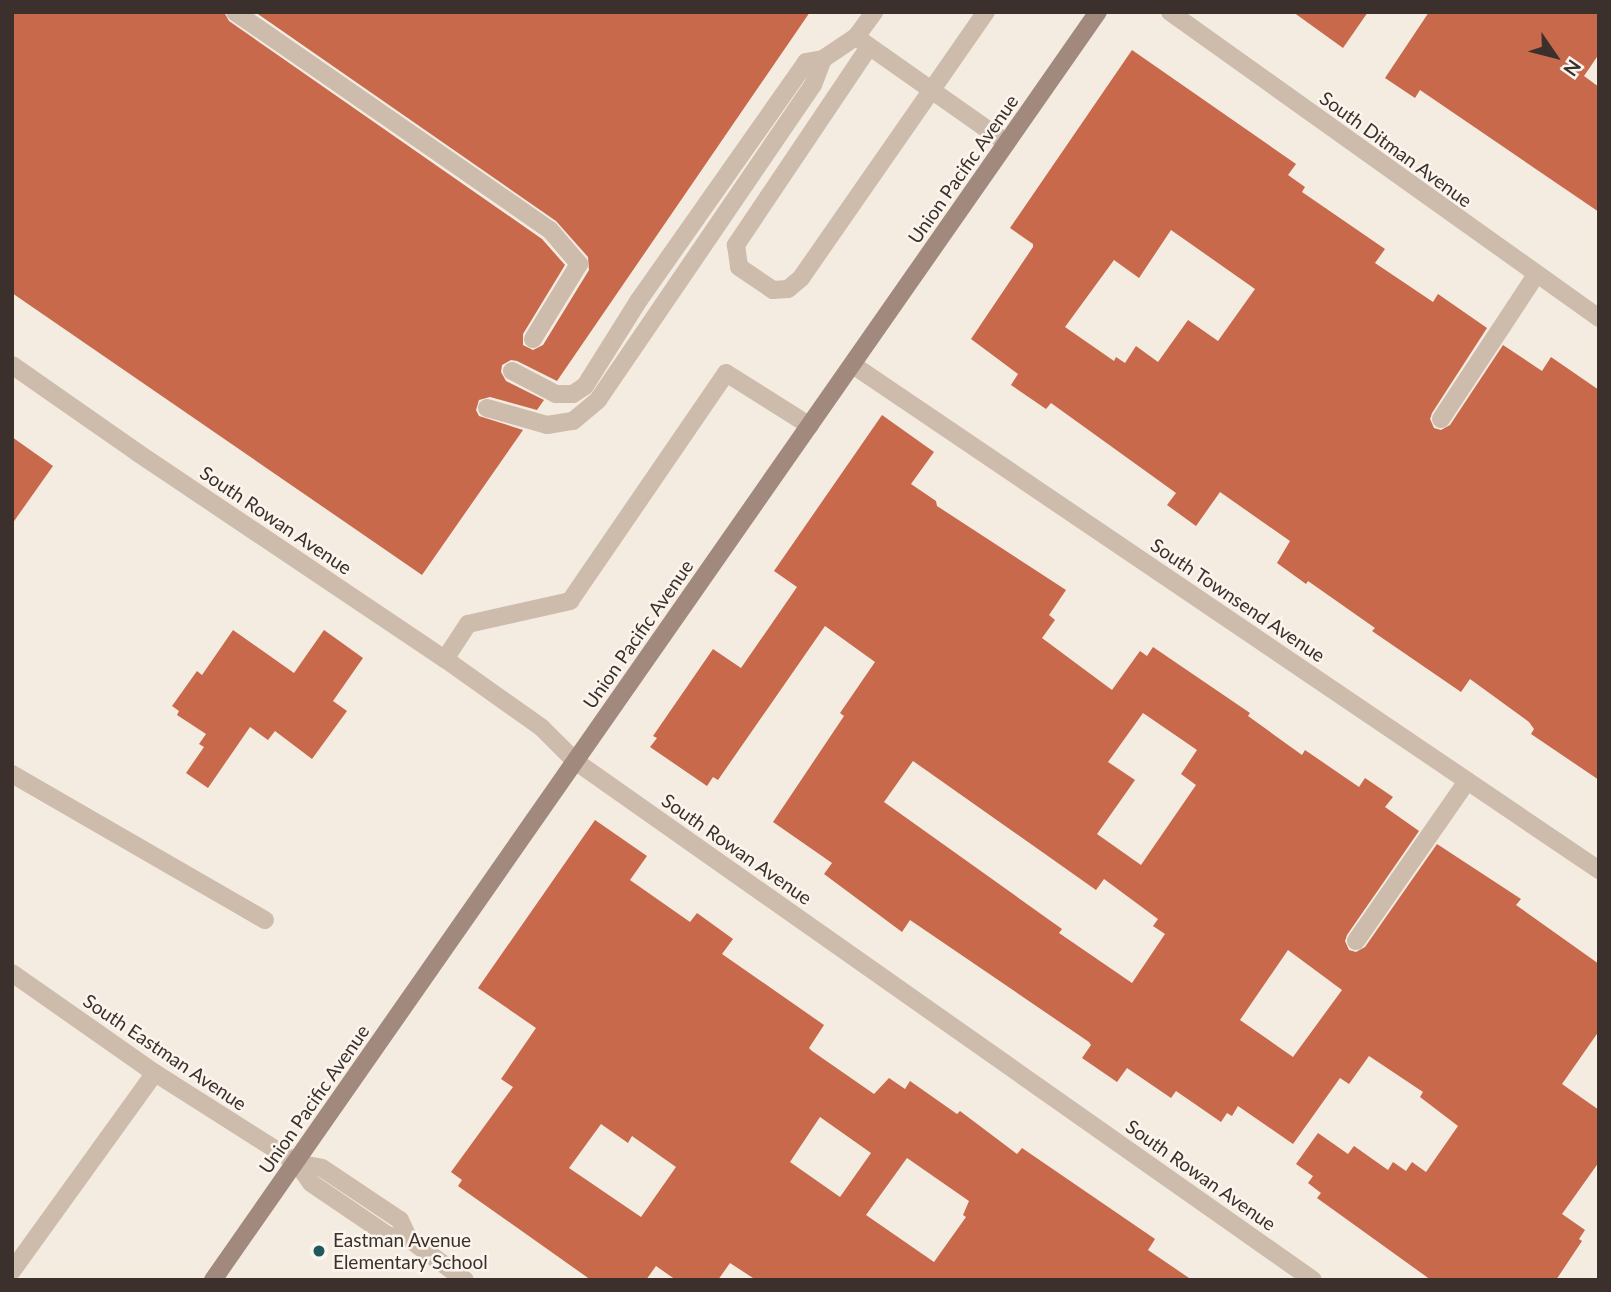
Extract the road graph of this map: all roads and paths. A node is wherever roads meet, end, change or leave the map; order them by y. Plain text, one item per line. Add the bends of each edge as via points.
1 (235, 12) edge
2 (874, 12) edge
3 (986, 12) edge
4 (1098, 12) edge
5 (1170, 12) edge
6 (862, 42) junction
7 (823, 59) junction
8 (930, 92) junction
9 (1007, 143) junction
10 (1536, 275) junction
11 (1599, 318) edge
12 (533, 339) dead end
13 (12, 365) edge
14 (853, 365) junction
15 (512, 371) dead end
16 (487, 408) dead end
17 (1441, 419) dead end
18 (810, 426) junction
19 (445, 659) junction
20 (575, 761) junction
21 (12, 774) edge
22 (1467, 781) junction
23 (1599, 870) edge
24 (265, 920) dead end
25 (1356, 941) dead end
26 (12, 973) edge
27 (155, 1073) junction
28 (297, 1163) junction
29 (12, 1271) edge
30 (213, 1280) edge
31 (465, 1280) edge
32 (1313, 1280) edge

1 - 12 street via 550,230 579,264
2 - 6 street
3 - 8 street
4 - 9 street, Union Pacific Avenue
5 - 10 street, South Ditman Avenue
6 - 7 street
6 - 8 street
6 - 8 street via 736,245 739,267 753,279 773,290 788,289 801,278
7 - 15 street via 806,62 639,300 585,386 573,394 556,394
7 - 16 street via 813,85 598,400 573,421 547,425
8 - 9 street
9 - 14 street, Union Pacific Avenue
10 - 11 street, South Ditman Avenue
10 - 17 street
13 - 19 street, South Rowan Avenue
14 - 18 street, Union Pacific Avenue
14 - 22 street, South Townsend Avenue
18 - 19 street via 726,373 570,601 468,624
18 - 20 street, Union Pacific Avenue
19 - 20 street, South Rowan Avenue via 542,728
20 - 28 street, Union Pacific Avenue
20 - 32 street, South Rowan Avenue
21 - 24 street
22 - 23 street, South Townsend Avenue
22 - 25 street
26 - 27 street, South Eastman Avenue
27 - 28 street, South Eastman Avenue
27 - 29 street
28 - 30 street, Union Pacific Avenue
28 - 31 street, South Eastman Avenue via 322,1168 400,1220 409,1239

